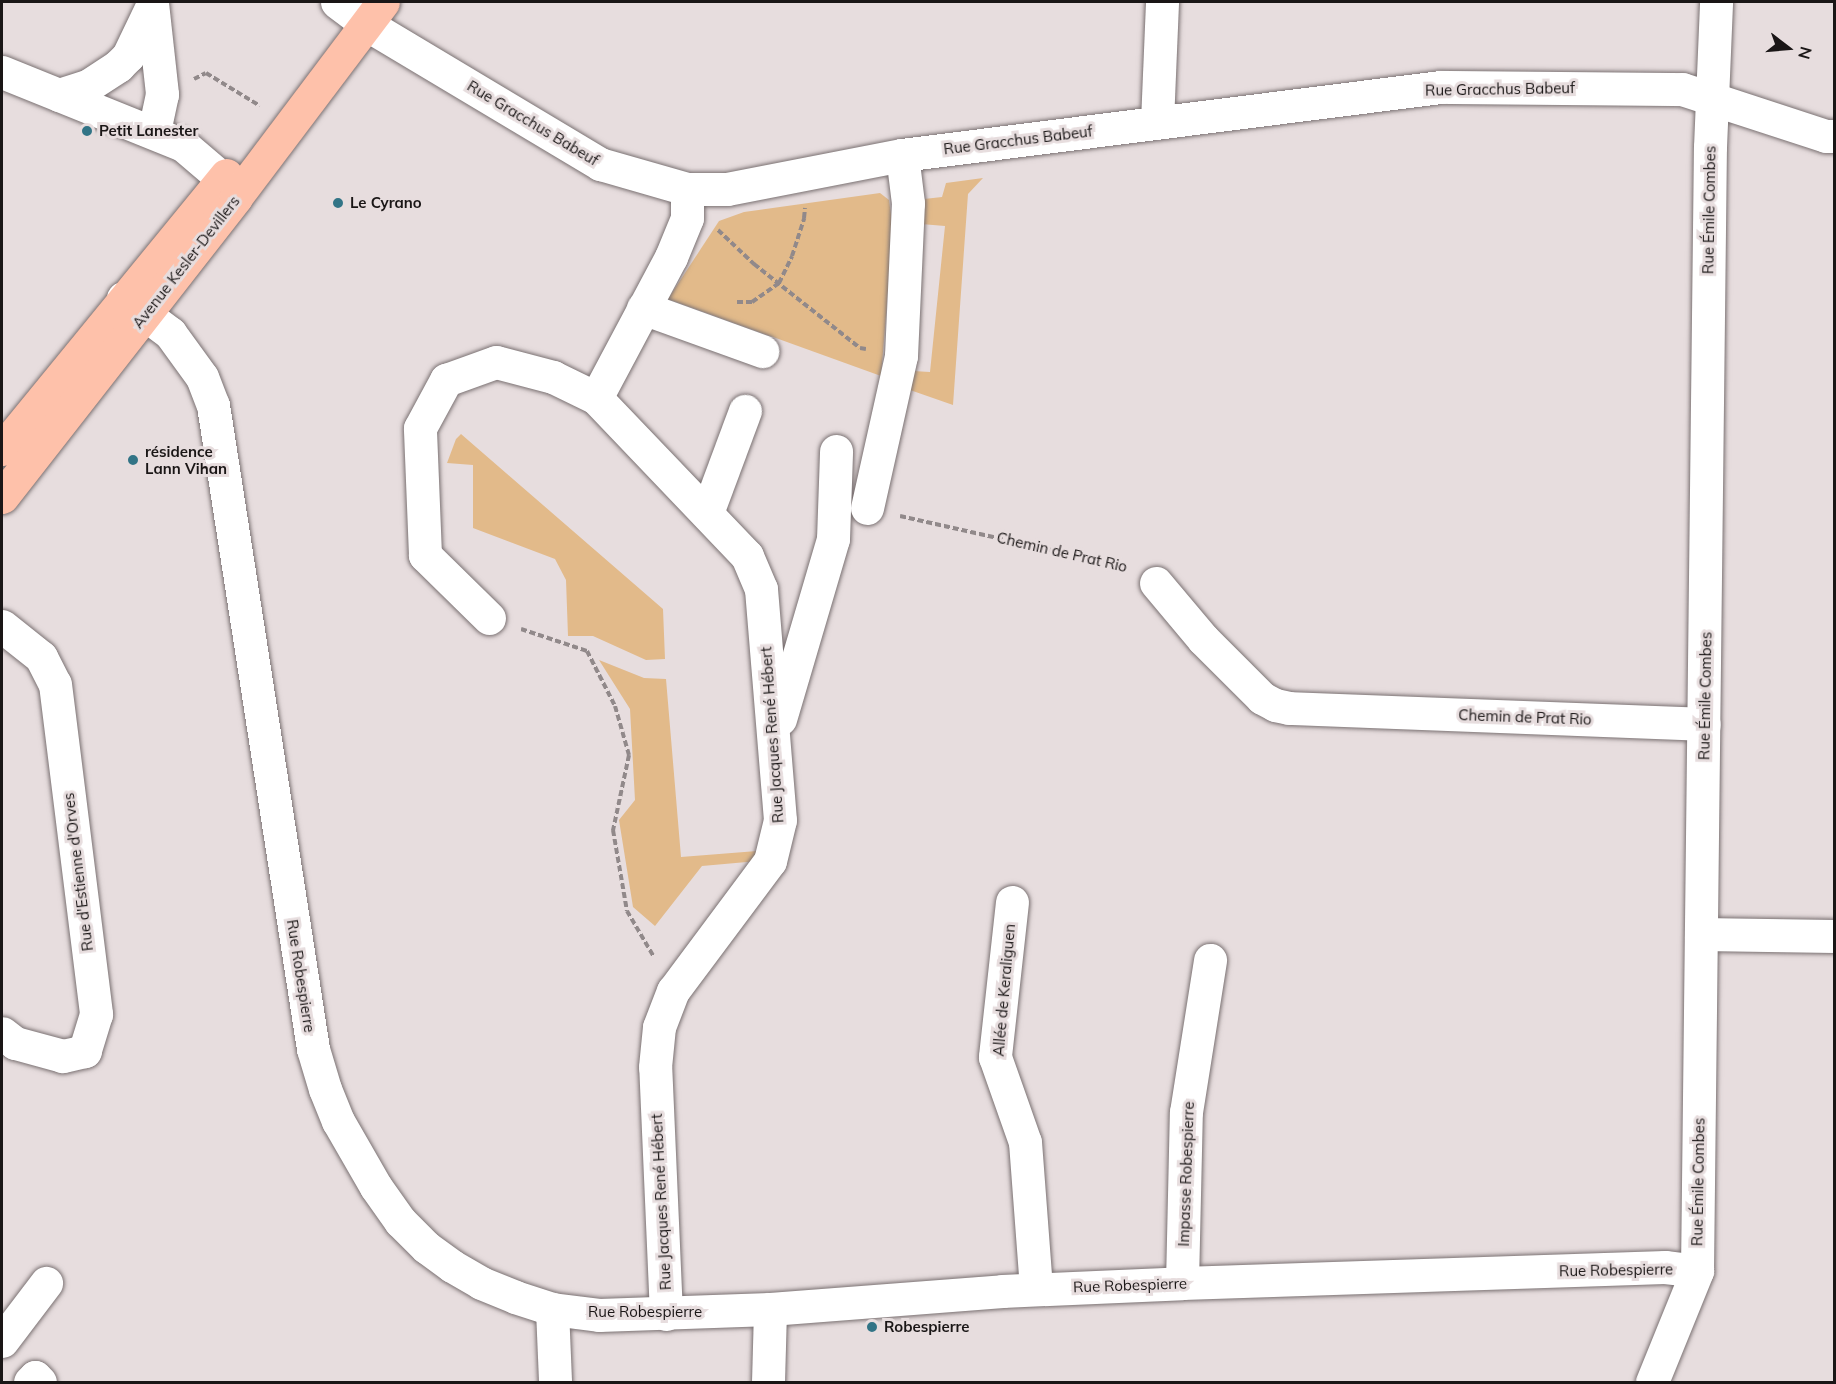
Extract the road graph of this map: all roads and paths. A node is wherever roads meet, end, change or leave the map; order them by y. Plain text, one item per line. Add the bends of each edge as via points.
1 (337, 2) edge
2 (1162, 2) edge
3 (1716, 2) edge
4 (152, 4) edge
5 (374, 13) edge
6 (2, 72) edge
7 (59, 95) junction
8 (1711, 100) junction
9 (1157, 122) junction
10 (154, 131) junction
11 (1834, 136) edge
12 (903, 155) junction
13 (229, 188) junction
14 (805, 197) dead end
15 (687, 204) junction
16 (779, 284) junction
17 (729, 303) dead end
18 (134, 307) junction
19 (643, 308) junction
20 (762, 351) dead end
21 (900, 356) junction
22 (596, 398) junction
23 (745, 411) dead end
24 (2, 449) edge
25 (836, 451) dead end
26 (2, 497) edge
27 (867, 508) joint
28 (707, 513) junction
29 (1156, 584) joint
30 (489, 618) joint
31 (2, 626) edge
32 (1704, 724) junction
33 (774, 738) junction
34 (1012, 902) dead end
35 (1701, 934) junction
36 (1834, 936) edge
37 (1210, 960) dead end
38 (673, 991) junction
39 (2, 1033) edge
40 (1697, 1271) junction
41 (46, 1283) dead end
42 (1182, 1283) junction
43 (1036, 1289) junction
44 (552, 1309) junction
45 (770, 1310) junction
46 (666, 1314) junction
47 (2, 1341) edge
48 (555, 1383) edge
49 (768, 1383) edge
50 (1652, 1383) edge

1 - 5 street, Rue Gracchus Babeuf
2 - 9 street
3 - 8 street, Rue Émile Combes
4 - 7 street via 123,61 89,85
4 - 10 street via 162,94
5 - 13 main road, Avenue Kesler-Devillers
5 - 15 street, Rue Gracchus Babeuf via 600,164
6 - 7 street
7 - 10 street
8 - 9 street, Rue Gracchus Babeuf via 1682,89 1661,87 1440,87
8 - 11 street, Rue Gracchus Babeuf
8 - 32 street, Rue Émile Combes
9 - 12 street, Rue Gracchus Babeuf
10 - 13 street via 183,145
12 - 15 street, Rue Gracchus Babeuf via 727,189
12 - 21 street via 908,203
13 - 18 main road, Avenue Kesler-Devillers
14 - 16 path via 804,218
15 - 16 path
15 - 19 street via 671,257
16 - 17 path via 752,302
16 - 21 path via 860,348
18 - 24 main road, Avenue Kesler-Devillers
18 - 26 main road, Avenue Kesler-Devillers
18 - 44 street, Rue Robespierre via 170,333 202,377 213,405 313,1049 338,1122 376,1187 400,1221 426,1247 481,1283
19 - 20 street
19 - 22 street
21 - 27 street
22 - 28 street, Rue Jacques René Hébert
22 - 30 street, Rue Jacques René Hébert via 553,377 496,362 446,380 420,428 425,555
23 - 28 street
25 - 33 street via 833,539
27 - 29 path, Chemin de Prat Rio via 1138,569
28 - 33 street, Rue Jacques René Hébert via 747,556 761,589
29 - 32 street, Chemin de Prat Rio via 1203,639 1262,698 1275,705
30 - 38 path via 587,651 615,706 629,755 613,830 627,911
31 - 39 street, Rue d'Estienne d'Orves via 41,657 55,684 96,1014 84,1051 63,1056 15,1043
32 - 35 street, Rue Émile Combes
33 - 38 street, Rue Jacques René Hébert via 780,820 770,861
34 - 43 street, Allée de Keraliguen via 995,1057 1025,1142
35 - 36 street
35 - 40 street, Rue Émile Combes
37 - 42 street, Impasse Robespierre via 1186,1112
38 - 46 street, Rue Jacques René Hébert via 659,1027 655,1066
40 - 42 street, Rue Robespierre via 1665,1267
40 - 50 street, Rue Émile Combes
41 - 47 street
42 - 43 street, Rue Robespierre
43 - 45 street, Rue Robespierre
44 - 46 street, Rue Robespierre via 599,1315
44 - 48 street
45 - 46 street, Rue Robespierre
45 - 49 street

